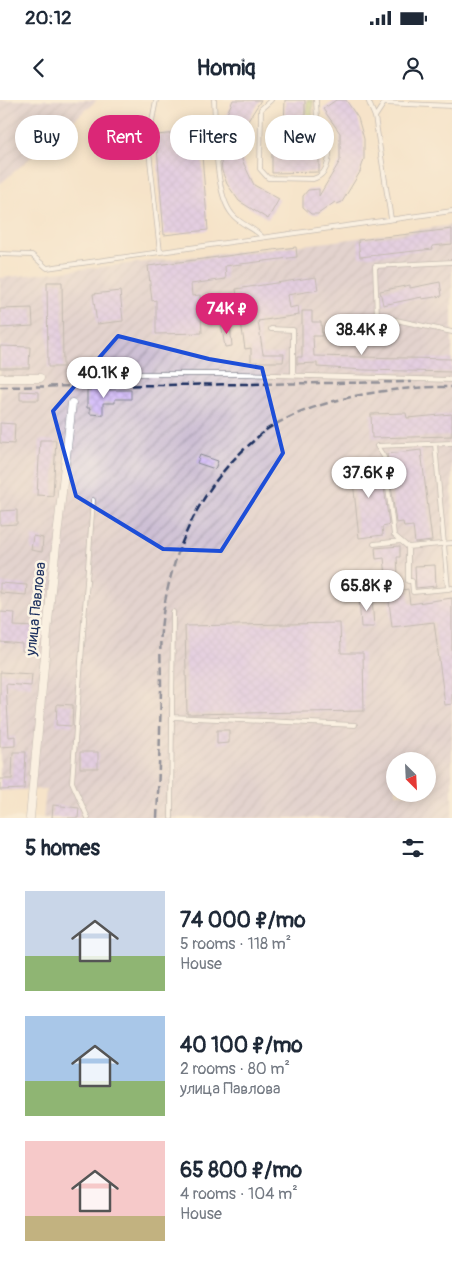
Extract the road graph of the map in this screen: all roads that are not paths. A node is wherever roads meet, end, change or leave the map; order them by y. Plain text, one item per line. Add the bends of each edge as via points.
1 (156, 100) edge
2 (214, 100) edge
3 (271, 100) edge
4 (316, 100) edge
5 (368, 100) edge
6 (385, 102) edge
7 (452, 106) edge
8 (375, 117) junction
9 (452, 211) edge
10 (391, 220) junction
11 (262, 238) junction
12 (160, 252) junction
13 (0, 254) edge
14 (452, 262) edge
15 (271, 329) dead end
16 (452, 332) edge
17 (126, 374) dead end
18 (294, 375) junction
19 (0, 378) edge
20 (40, 378) dead end
21 (452, 380) edge
22 (72, 403) dead end
23 (452, 443) edge
24 (435, 444) junction
25 (93, 500) dead end
26 (401, 541) junction
27 (452, 543) edge
28 (374, 544) dead end
29 (444, 544) junction
30 (408, 547) junction
31 (450, 588) edge
32 (173, 612) dead end
33 (172, 717) junction
34 (355, 725) dead end
35 (30, 818) edge
36 (88, 818) edge
37 (171, 818) edge

1 - 12 lane via 148,142
2 - 11 lane via 218,176 224,202 234,218 256,229
3 - 4 lane via 261,109 260,169 268,178 313,179 328,165 329,136 317,119
5 - 8 lane
6 - 7 lane
6 - 8 lane
8 - 10 lane
9 - 10 lane
10 - 11 lane
11 - 12 lane
12 - 13 lane via 47,268 32,255
14 - 16 lane via 375,266 377,316
15 - 18 lane via 293,330
17 - 18 lane
18 - 21 lane
19 - 20 street
22 - 35 street, улица Павлова
23 - 24 lane
24 - 26 lane via 377,446 384,458 394,535
24 - 29 lane
25 - 36 lane via 72,782
26 - 28 lane
26 - 30 lane
27 - 29 lane
29 - 30 lane
29 - 31 lane
30 - 31 lane via 408,581 412,581 413,592
32 - 33 lane
33 - 34 lane
33 - 37 lane

